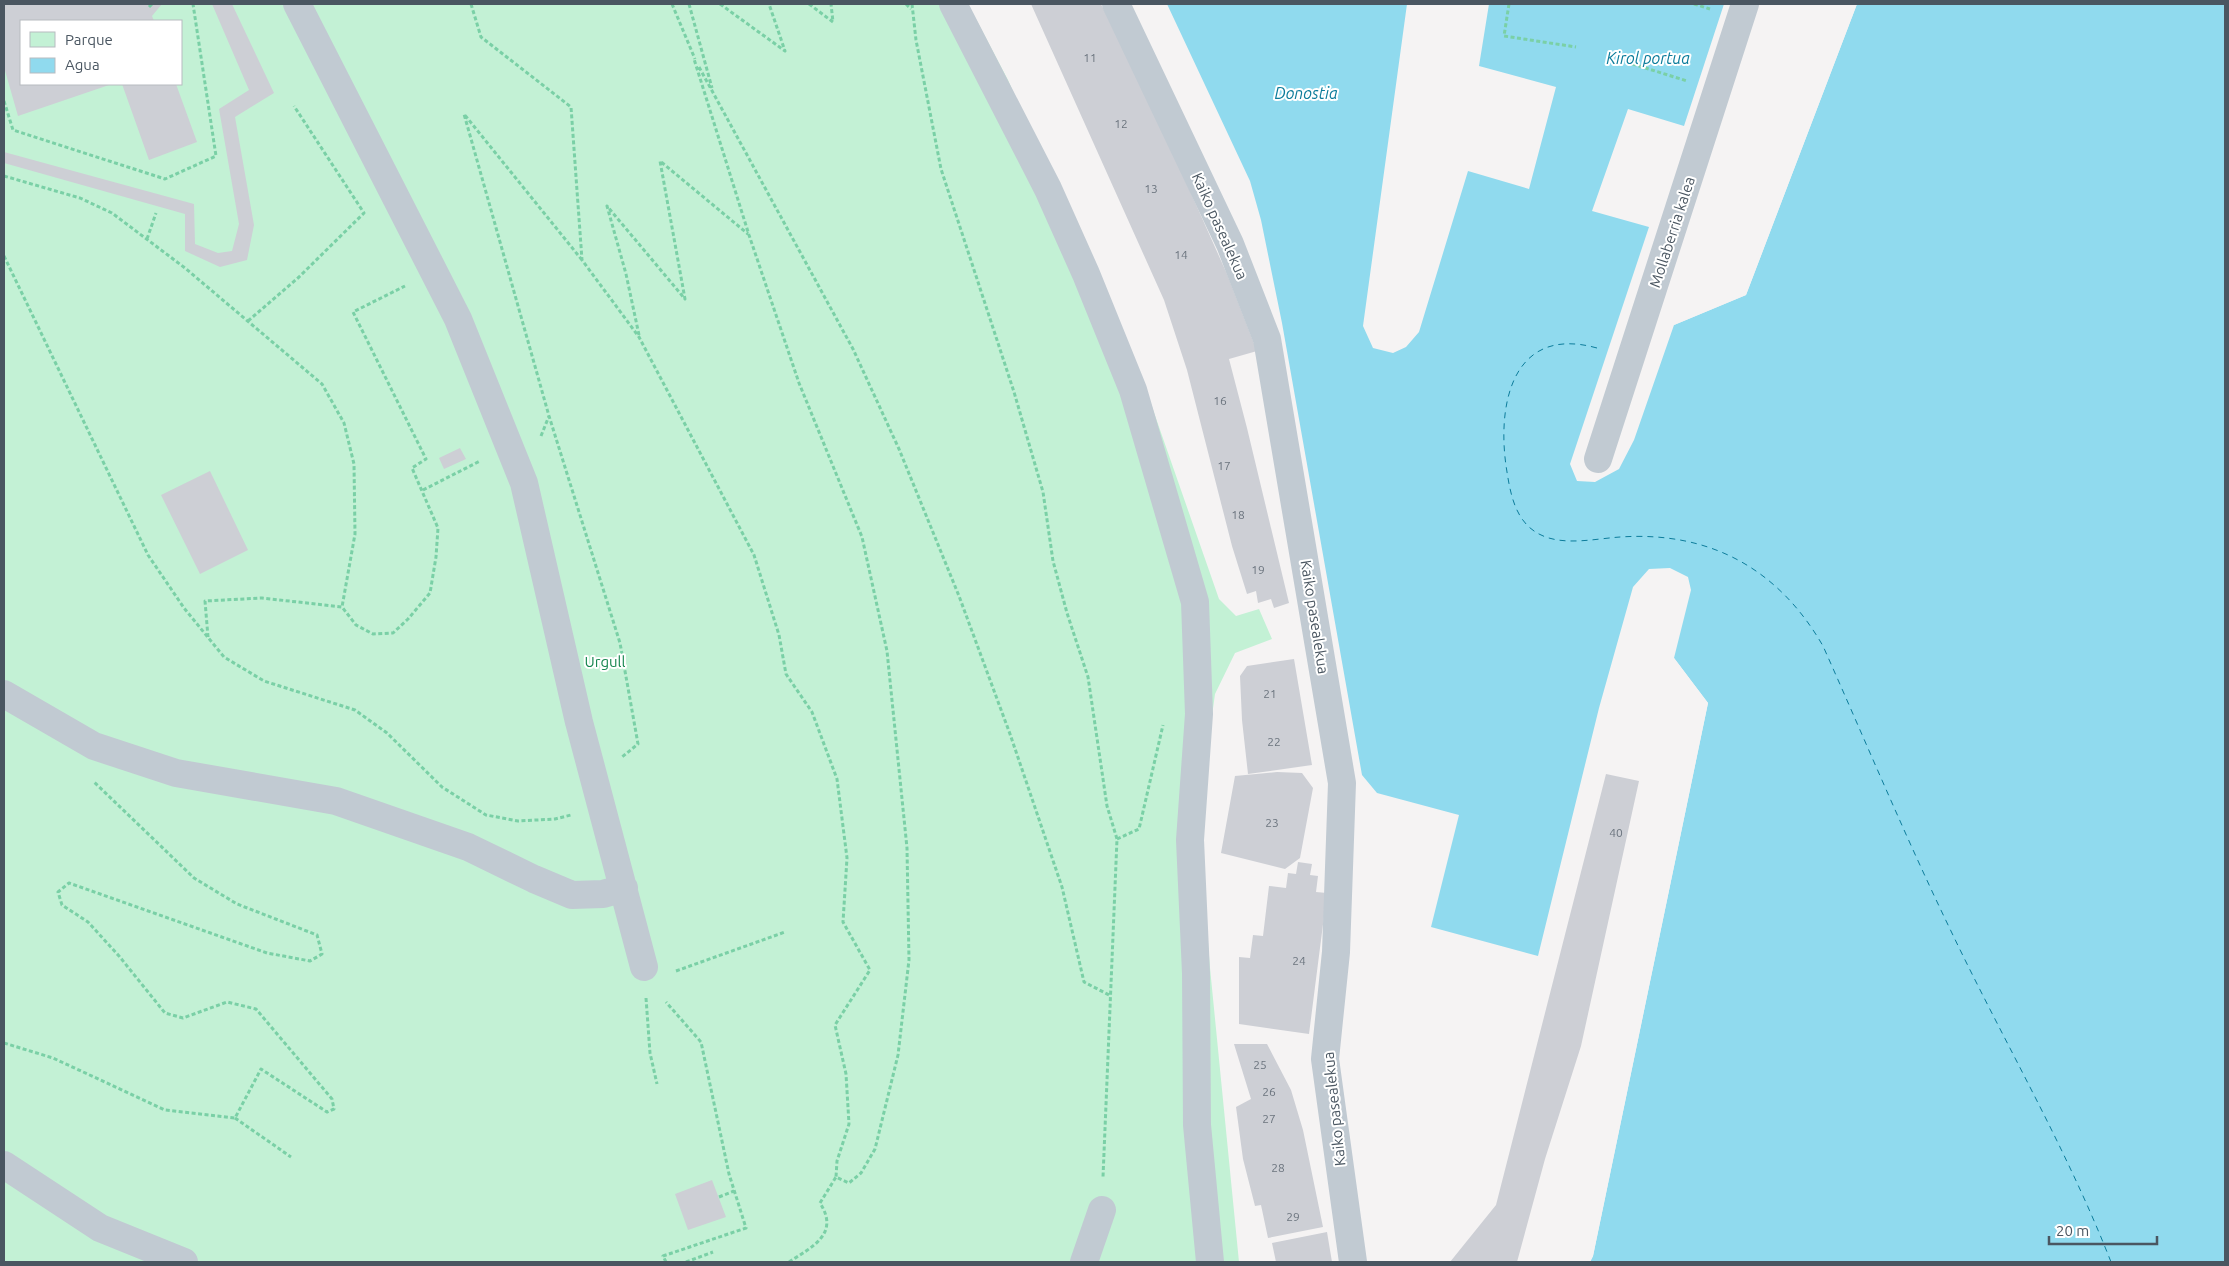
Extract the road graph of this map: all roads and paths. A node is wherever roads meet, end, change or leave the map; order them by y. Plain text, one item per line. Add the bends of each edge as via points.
1 (152, 4) edge
2 (193, 4) edge
3 (297, 4) edge
4 (471, 4) edge
5 (672, 4) edge
6 (689, 4) edge
7 (720, 4) edge
8 (769, 4) edge
9 (809, 4) edge
10 (831, 4) edge
11 (906, 4) edge
12 (912, 4) edge
13 (953, 4) edge
14 (1116, 4) edge
15 (1509, 4) edge
16 (1694, 4) edge
17 (1712, 4) edge
18 (1745, 4) edge
19 (149, 7) dead end
20 (1711, 9) junction
21 (912, 10) junction
22 (1708, 18) dead end
23 (1576, 47) dead end
24 (694, 59) junction
25 (1620, 60) dead end
26 (1690, 72) dead end
27 (713, 93) junction
28 (4, 101) edge
29 (294, 106) dead end
30 (4, 176) edge
31 (156, 213) dead end
32 (749, 235) junction
33 (147, 239) junction
34 (1667, 249) junction
35 (4, 256) edge
36 (582, 260) junction
37 (435, 272) junction
38 (1630, 298) dead end
39 (248, 321) junction
40 (639, 337) junction
41 (509, 445) junction
42 (1598, 459) dead end
43 (423, 490) junction
44 (342, 607) junction
45 (208, 638) junction
46 (4, 694) edge
47 (1200, 714) junction
48 (89, 778) dead end
49 (596, 781) junction
50 (603, 808) junction
51 (1117, 840) junction
52 (624, 888) junction
53 (785, 932) dead end
54 (644, 967) joint
55 (672, 972) dead end
56 (1111, 996) junction
57 (666, 1002) dead end
58 (4, 1043) edge
59 (657, 1084) dead end
60 (235, 1118) junction
61 (291, 1157) dead end
62 (4, 1165) edge
63 (836, 1177) junction
64 (734, 1191) junction
65 (719, 1197) dead end
66 (1102, 1210) joint
67 (713, 1252) dead end
68 (184, 1262) edge
69 (666, 1262) edge
70 (686, 1262) edge
71 (789, 1262) edge
72 (1084, 1262) edge
73 (1210, 1262) edge
74 (1353, 1262) edge

1 - 19 path
2 - 28 path via 216,156 165,179 13,130
3 - 37 street
4 - 36 path via 481,37 571,107
5 - 24 path
6 - 27 path
7 - 8 path via 785,51
9 - 10 path via 832,22
11 - 21 path
12 - 21 path
13 - 47 street via 1048,189 1133,390 1195,602
14 - 74 street, Kaiko pasealekua via 1230,244 1267,339 1342,783 1336,952 1325,1059
15 - 23 path via 1504,36
16 - 20 path
17 - 20 path
18 - 34 street, Mollaberria kalea
20 - 22 path
21 - 51 path via 941,169 1043,492 1053,561 1088,677 1107,806
24 - 27 path
24 - 32 path
25 - 26 path via 1688,81
27 - 56 path via 853,349 899,449 959,596 1010,734 1062,886 1084,982
29 - 39 path via 364,213 299,277
30 - 33 path via 80,198 112,213
31 - 33 path
32 - 40 path via 660,161 685,299 608,206
32 - 63 path via 799,383 862,537 887,651 907,848 909,960 898,1055 875,1149 862,1173 849,1183
33 - 39 path
34 - 38 street
34 - 42 street, Mollaberria kalea
35 - 45 path via 148,555
36 - 40 path
36 - 49 path via 464,114 549,416 620,643 638,744
37 - 41 street via 458,319
37 - 43 path via 353,312 426,460 412,468
39 - 44 path via 322,384 344,423 354,464 355,534
40 - 63 path via 754,555 779,635 786,674 812,712 837,779 847,858 842,922 870,970 835,1025 846,1074 848,1124 836,1161
41 - 43 path
41 - 49 street via 524,484 579,722
43 - 44 path via 438,528 430,593 393,633 374,634 356,625
44 - 45 path via 262,598 205,600
45 - 50 path via 224,657 264,680 355,710 387,733 442,787 486,815 518,821 555,819
46 - 52 street via 94,746 176,773 336,801 468,847 572,895 603,894
47 - 51 path via 1172,725 1163,725 1140,828
47 - 73 street via 1190,840 1196,973 1197,1124
48 - 60 path via 194,878 237,904 317,935 322,954 310,961 268,953 69,883 58,892 62,905 88,922 165,1013 183,1018 227,1002 256,1010 332,1098 334,1109 328,1112 261,1069
49 - 50 street
50 - 52 street
51 - 56 path
52 - 54 street
53 - 55 path
54 - 59 path via 650,1053
56 - 66 path
57 - 64 path via 701,1042
58 - 60 path via 53,1058 166,1110
60 - 61 path
62 - 68 street via 100,1228
63 - 71 path via 820,1203 827,1215 827,1228 818,1244
64 - 65 path
64 - 69 path via 746,1228 663,1256
66 - 72 street
67 - 70 path

